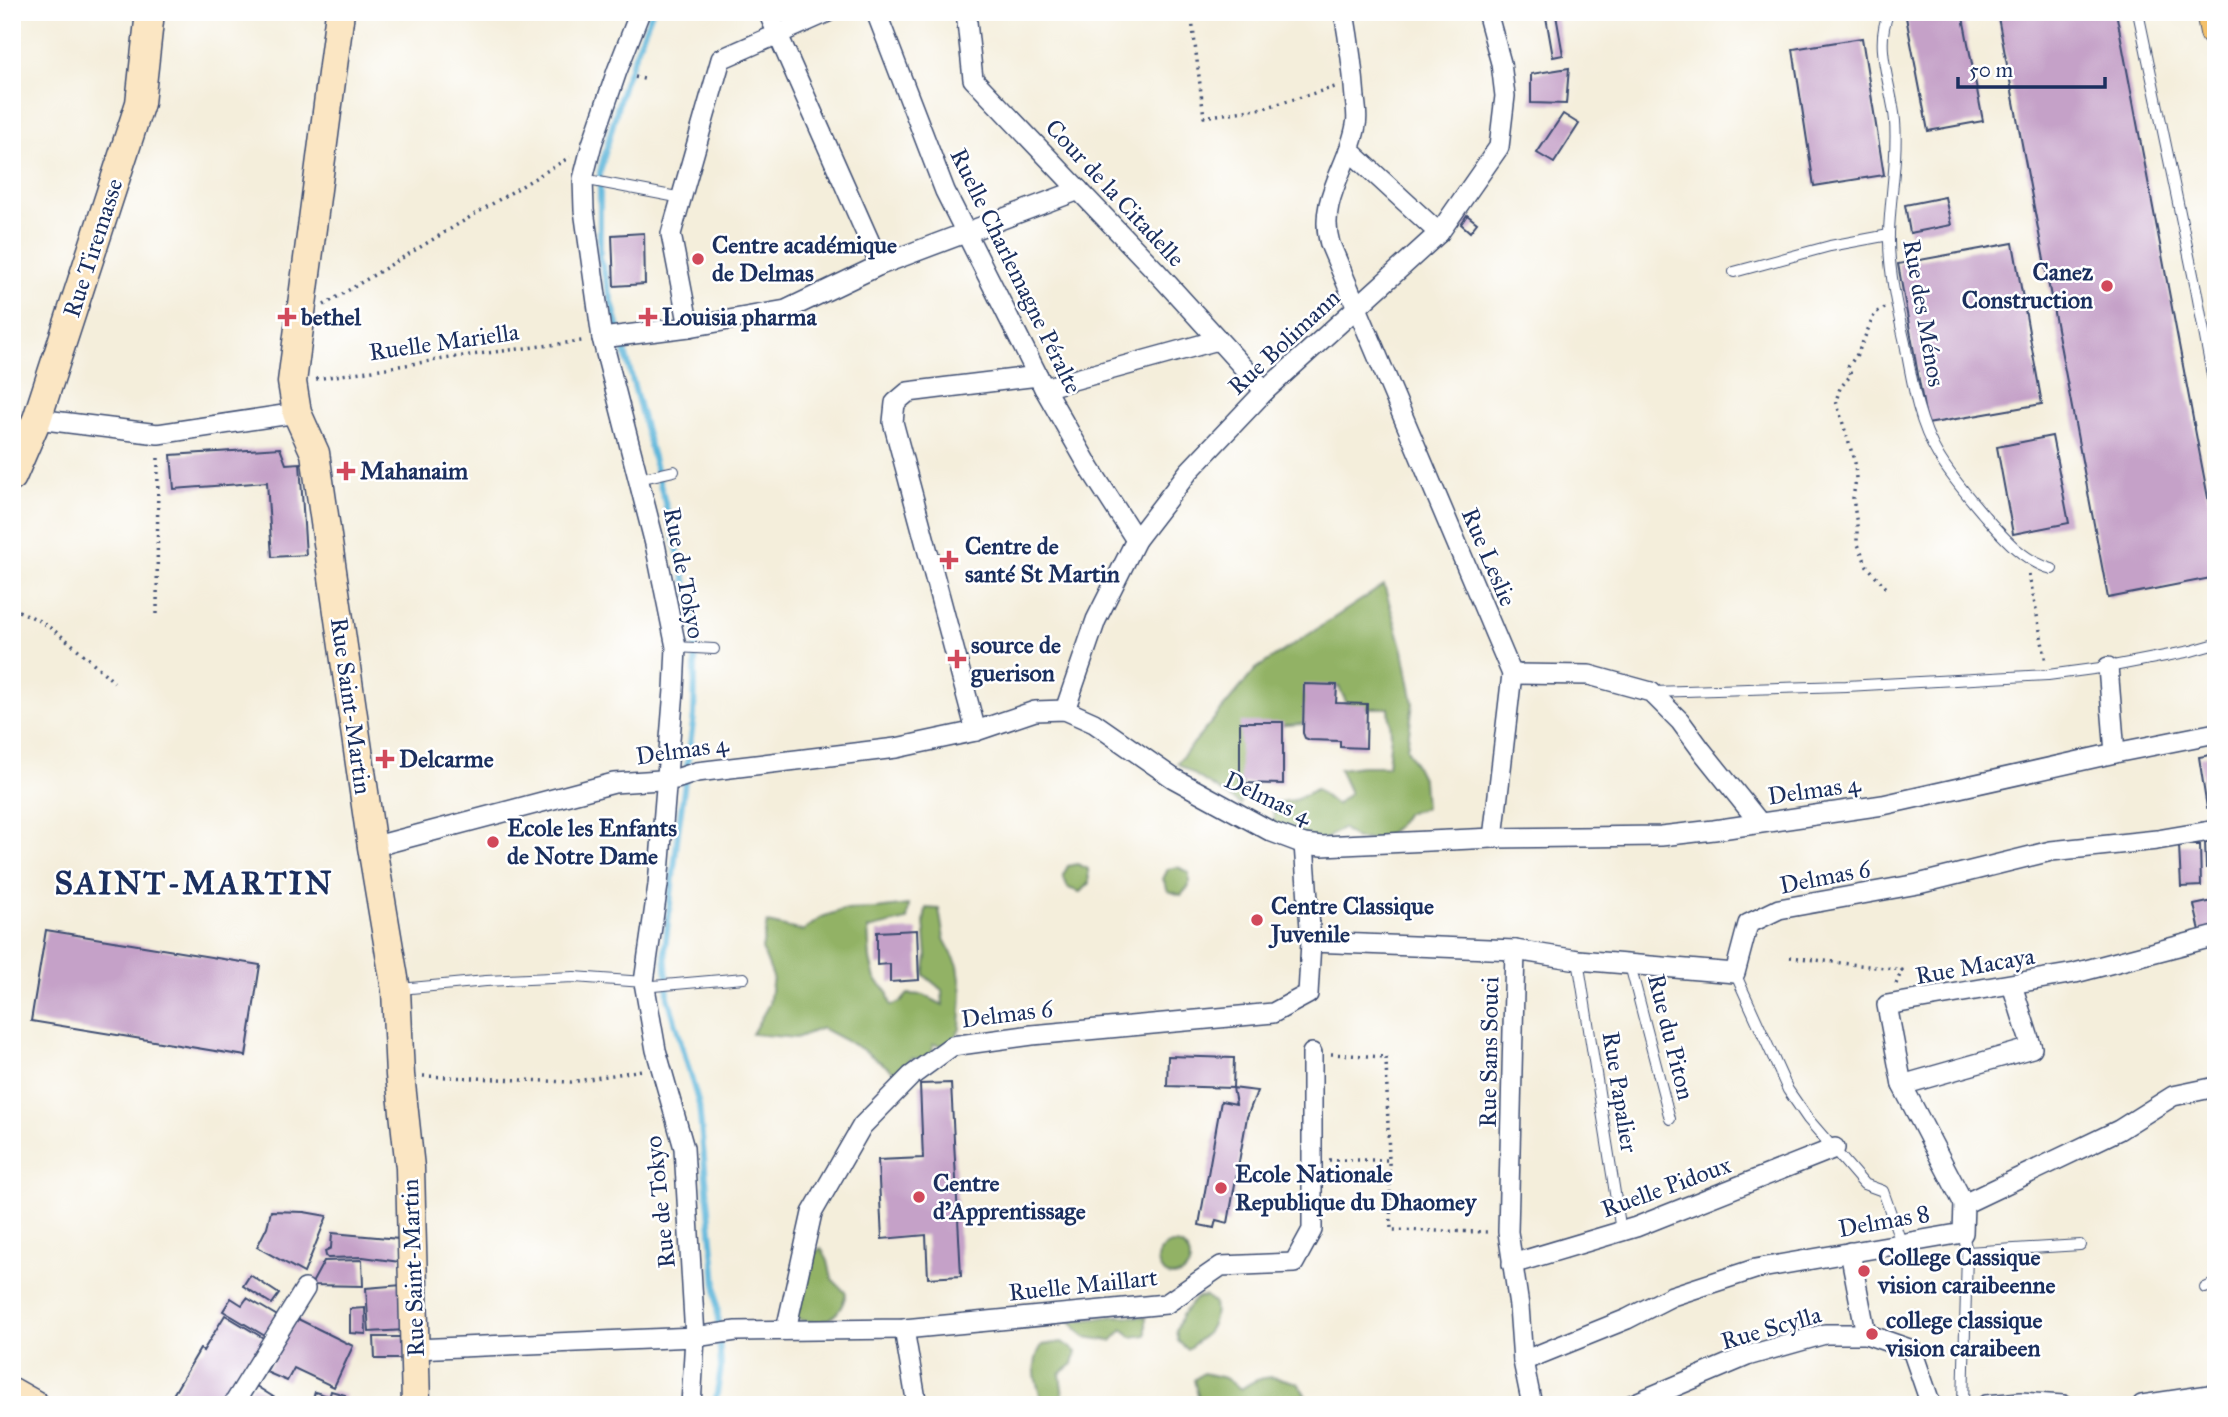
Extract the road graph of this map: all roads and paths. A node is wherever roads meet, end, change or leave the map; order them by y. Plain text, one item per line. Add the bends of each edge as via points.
1 (150, 12) edge
2 (340, 12) edge
3 (640, 12) edge
4 (768, 12) edge
5 (828, 12) edge
6 (876, 12) edge
7 (966, 12) edge
8 (1191, 12) edge
9 (1344, 12) edge
10 (1487, 12) edge
11 (1889, 12) edge
12 (2138, 12) edge
13 (2212, 12) edge
14 (2216, 32) edge
15 (778, 34) junction
16 (1354, 82) junction
17 (592, 144) junction
18 (1349, 150) junction
19 (583, 179) junction
20 (1079, 190) junction
21 (682, 198) junction
22 (966, 233) junction
23 (1439, 233) junction
24 (1889, 235) junction
25 (880, 265) junction
26 (1734, 272) dead end
27 (1896, 302) junction
28 (1358, 307) junction
29 (299, 321) junction
30 (689, 327) junction
31 (602, 338) junction
32 (1219, 340) junction
33 (292, 382) junction
34 (1041, 382) junction
35 (1265, 391) junction
36 (2216, 396) edge
37 (297, 413) junction
38 (37, 419) junction
39 (158, 434) junction
40 (674, 471) dead end
41 (12, 477) edge
42 (643, 478) junction
43 (1136, 540) junction
44 (2026, 559) junction
45 (2052, 569) dead end
46 (1888, 590) dead end
47 (12, 609) edge
48 (157, 614) dead end
49 (2216, 644) edge
50 (681, 647) junction
51 (714, 649) dead end
52 (2108, 667) junction
53 (1511, 674) junction
54 (2048, 675) junction
55 (114, 682) dead end
56 (1651, 692) junction
57 (1065, 710) junction
58 (976, 731) junction
59 (2216, 733) edge
60 (2115, 753) junction
61 (671, 779) junction
62 (1759, 822) junction
63 (2216, 830) edge
64 (1493, 838) junction
65 (1304, 844) junction
66 (372, 847) junction
67 (2216, 936) edge
68 (1311, 942) junction
69 (1514, 950) junction
70 (1790, 957) dead end
71 (1578, 960) junction
72 (1630, 965) junction
73 (1735, 973) junction
74 (744, 978) dead end
75 (648, 984) junction
76 (2012, 985) junction
77 (396, 990) junction
78 (1887, 1005) junction
79 (1312, 1053) joint
80 (661, 1067) junction
81 (400, 1075) junction
82 (1902, 1085) junction
83 (2216, 1087) edge
84 (1670, 1119) dead end
85 (1835, 1148) junction
86 (1312, 1160) junction
87 (1390, 1160) junction
88 (1964, 1204) junction
89 (1621, 1231) junction
90 (1508, 1232) junction
91 (1901, 1242) junction
92 (1965, 1243) junction
93 (2080, 1245) dead end
94 (1850, 1252) junction
95 (1512, 1264) junction
96 (2216, 1283) edge
97 (2205, 1288) dead end
98 (305, 1289) dead end
99 (904, 1329) junction
100 (786, 1330) junction
101 (1866, 1334) junction
102 (695, 1337) junction
103 (415, 1349) junction
104 (1523, 1361) junction
105 (2216, 1394) edge
106 (233, 1405) edge
107 (416, 1405) edge
108 (691, 1405) edge
109 (917, 1405) edge
110 (1532, 1405) edge
111 (1631, 1405) edge
112 (1931, 1405) edge
113 (1963, 1405) edge
114 (1986, 1405) edge
115 (2063, 1405) edge
116 (2141, 1405) edge

1 - 38 street, Rue Tiremasse via 140,103
2 - 29 street, Rue Saint-Martin
3 - 17 street, Rue de Tokyo
4 - 15 street
5 - 15 street
6 - 22 street, Ruelle Charlemagne Péralte via 945,191
7 - 20 street, Cour de la Citadelle via 973,79
8 - 16 path via 1204,117 1264,108
9 - 16 street, Rue Leslie
10 - 23 street, Rue Bolimann via 1502,62 1505,96 1499,147
11 - 24 lane, Rue des Ménos via 1882,46 1895,122
12 - 36 lane
13 - 14 main road
15 - 21 street via 721,59
15 - 25 street
16 - 18 street, Rue Leslie via 1357,123
17 - 19 street, Rue de Tokyo
17 - 29 path
18 - 23 street
18 - 28 street, Rue Leslie via 1330,200 1325,229
19 - 21 lane
19 - 31 street, Rue de Tokyo
20 - 22 street
20 - 32 street, Cour de la Citadelle
21 - 30 street via 671,234
22 - 25 street
22 - 34 street, Ruelle Charlemagne Péralte
23 - 28 street, Rue Bolimann
24 - 26 lane
24 - 27 lane, Rue des Ménos
25 - 30 street via 786,310
27 - 44 lane, Rue des Ménos via 1914,391 1937,453 1957,484
27 - 46 path via 1875,313 1836,401 1855,463 1857,542 1867,566
28 - 35 street, Rue Bolimann
28 - 53 street, Rue Leslie
29 - 33 street, Rue Saint-Martin
30 - 31 street
31 - 33 path, Ruelle Mariella
31 - 42 street, Rue de Tokyo
32 - 34 street
32 - 35 street, Cour de la Citadelle
33 - 37 street, Rue Saint-Martin
34 - 43 street, Ruelle Charlemagne Péralte
34 - 58 street via 908,393 895,403 893,422
35 - 43 street, Rue Bolimann via 1189,471
37 - 39 street
37 - 66 street, Rue Saint-Martin via 315,453
38 - 39 street
38 - 41 street, Rue Tiremasse
39 - 48 path
40 - 42 lane
42 - 50 street, Rue de Tokyo
43 - 57 street, Rue Bolimann via 1096,620
44 - 45 lane, Rue des Ménos
44 - 54 path
47 - 55 path via 67,640
49 - 52 lane
50 - 51 lane
50 - 61 street, Rue de Tokyo via 674,690
52 - 54 lane
52 - 60 street
53 - 56 street via 1589,675
53 - 64 street, Rue Leslie
54 - 56 lane
56 - 62 street via 1680,721
57 - 58 street, Delmas 4 via 1035,711
57 - 65 street, Delmas 4 via 1094,723 1173,778 1272,832
58 - 61 street, Delmas 4 via 896,748
59 - 60 street, Delmas 4
60 - 62 street, Delmas 4 via 1883,805
61 - 66 street, Delmas 4 via 614,783
61 - 75 street, Rue de Tokyo
62 - 64 street, Delmas 4 via 1661,836
63 - 73 street, Delmas 6 via 2051,850 1917,884 1779,909 1748,924
64 - 65 street, Delmas 4
65 - 68 street, Delmas 6
66 - 77 street, Rue Saint-Martin
67 - 76 street, Rue Macaya
68 - 69 street
68 - 100 street, Delmas 6 via 1308,994 1273,1013 952,1046 911,1076 862,1126 812,1213
69 - 71 street
69 - 90 street, Rue Sans Souci
70 - 78 path, Rue Macaya via 1902,970
71 - 72 street
71 - 89 lane, Rue Papalier
72 - 73 street
72 - 84 lane, Rue du Piton
73 - 85 lane via 1788,1090
74 - 75 lane
75 - 77 lane via 574,977
75 - 80 street, Rue de Tokyo
76 - 78 street, Rue Macaya
76 - 82 street via 2032,1048
77 - 81 street, Rue Saint-Martin
78 - 82 street
79 - 86 street, Ruelle Maillart
79 - 87 path via 1385,1057
80 - 81 path via 571,1082
80 - 102 street, Rue de Tokyo via 684,1148
81 - 103 street, Rue Saint-Martin via 410,1168
82 - 88 street
83 - 88 street, Delmas 8 via 2173,1096 2119,1130
85 - 89 street, Ruelle Pidoux
85 - 91 lane via 1864,1184 1884,1191
86 - 87 path
86 - 99 street, Ruelle Maillart via 1312,1230 1294,1263 1221,1266 1166,1304
87 - 90 path via 1391,1230
88 - 92 street, Delmas 8
89 - 95 street, Ruelle Pidoux
90 - 95 street, Rue Sans Souci
91 - 92 street, Delmas 8
91 - 94 street, Delmas 8
92 - 93 lane
92 - 113 lane
94 - 101 street
94 - 104 street, Delmas 8 via 1755,1269 1672,1296
95 - 104 street, Rue Sans Souci
96 - 97 lane
98 - 106 street
99 - 100 street, Ruelle Maillart
99 - 109 street
100 - 102 street, Ruelle Maillart
101 - 111 street, Rue Scylla via 1825,1334 1747,1356
101 - 112 street, Rue Scylla via 1912,1350
102 - 103 street
102 - 108 street, Rue de Tokyo
103 - 107 street, Rue Saint-Martin
104 - 110 street, Rue Sans Souci
105 - 116 street
114 - 115 street

